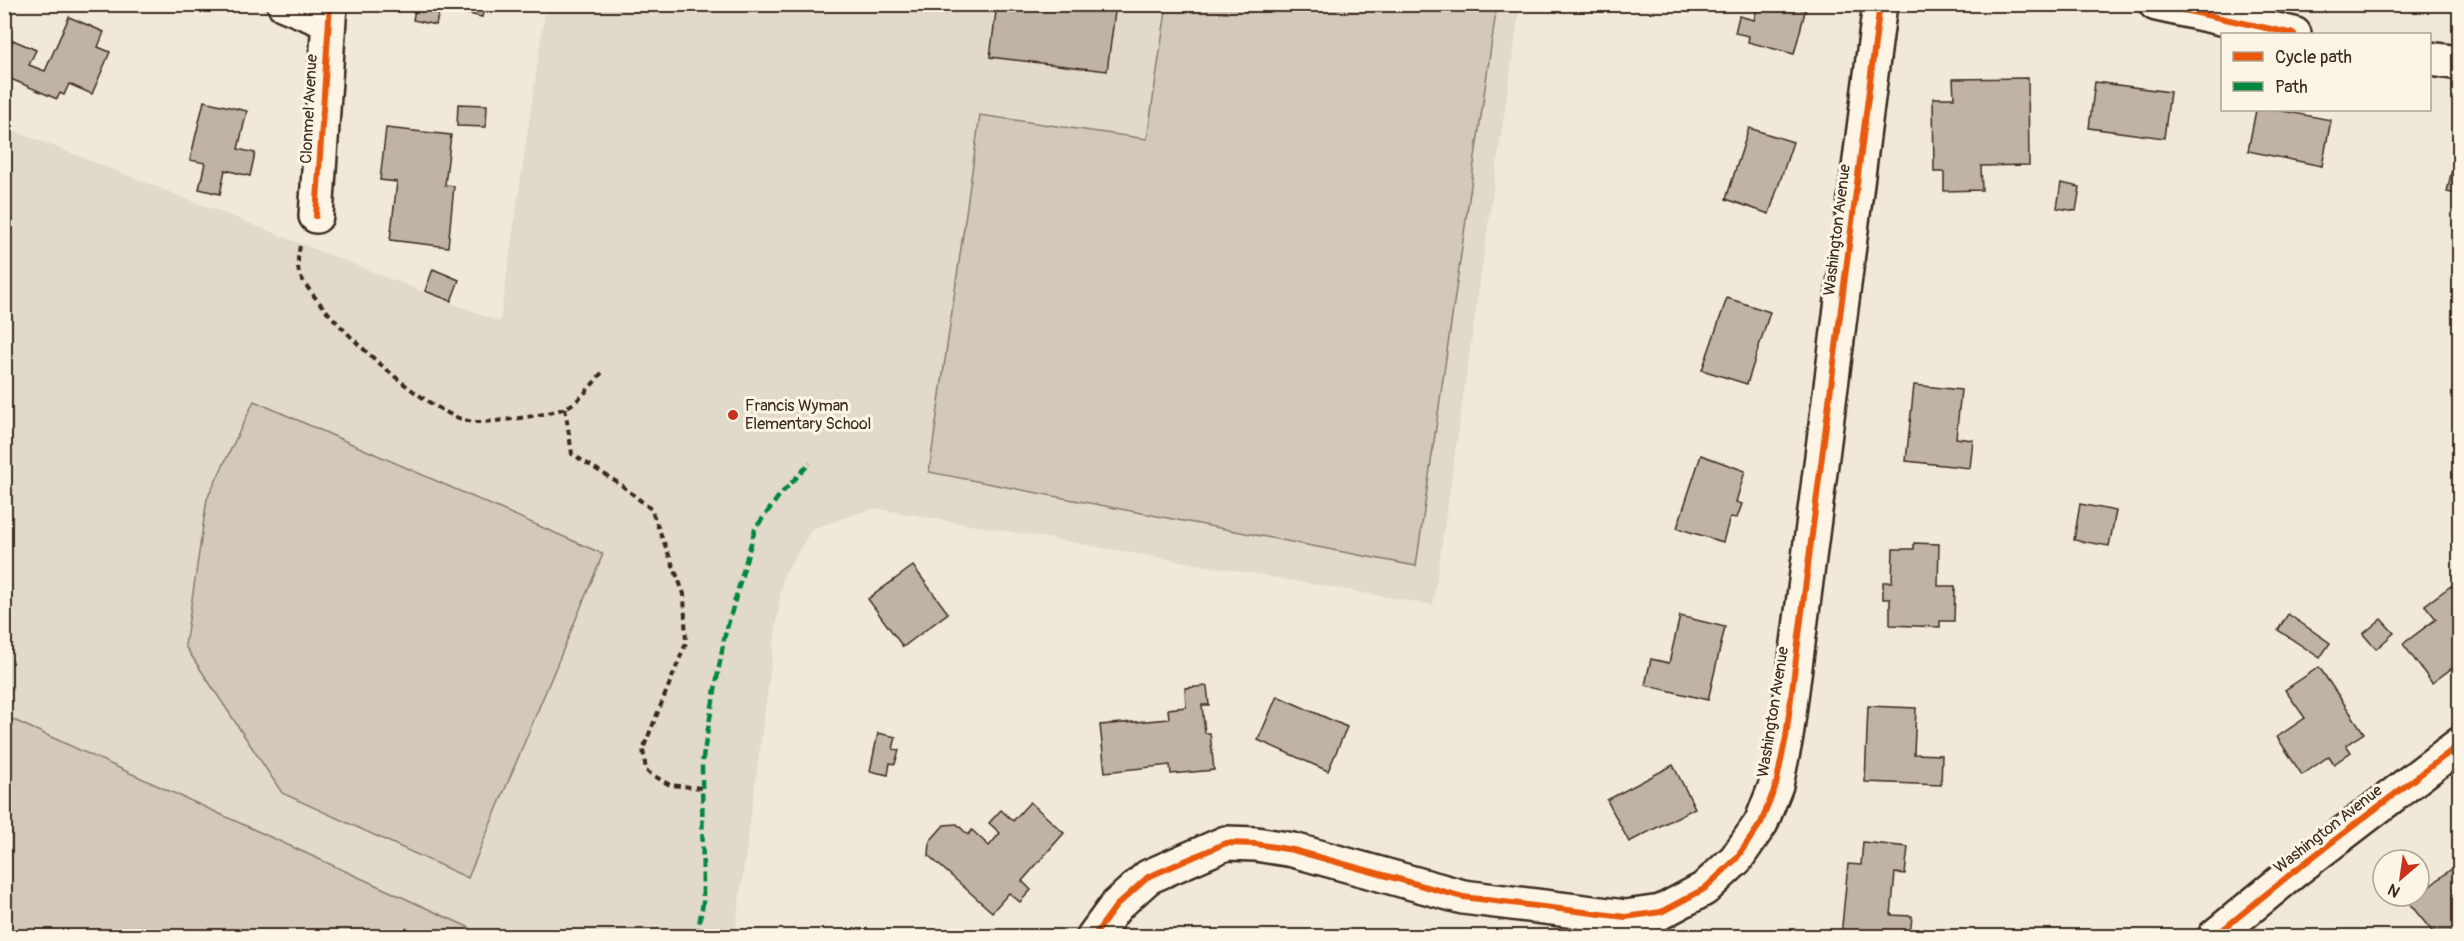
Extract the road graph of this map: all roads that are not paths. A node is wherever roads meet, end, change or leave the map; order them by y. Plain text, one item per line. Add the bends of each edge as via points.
1 (284, 4) edge
2 (1880, 4) edge
3 (2156, 4) edge
4 (329, 13) edge
5 (2289, 33) edge
6 (2431, 59) edge
7 (2460, 63) edge
8 (316, 216) road end
9 (2460, 744) edge
10 (1094, 936) edge
11 (2214, 936) edge

1 - 4 street
2 - 10 street, Washington Avenue via 1786,737 1776,784 1761,823 1736,859 1704,889 1661,912 1625,917 1463,897 1293,850 1226,843 1148,877 1116,906
3 - 5 street
4 - 8 street, Clonmel Avenue
6 - 7 street
9 - 11 street, Washington Avenue

